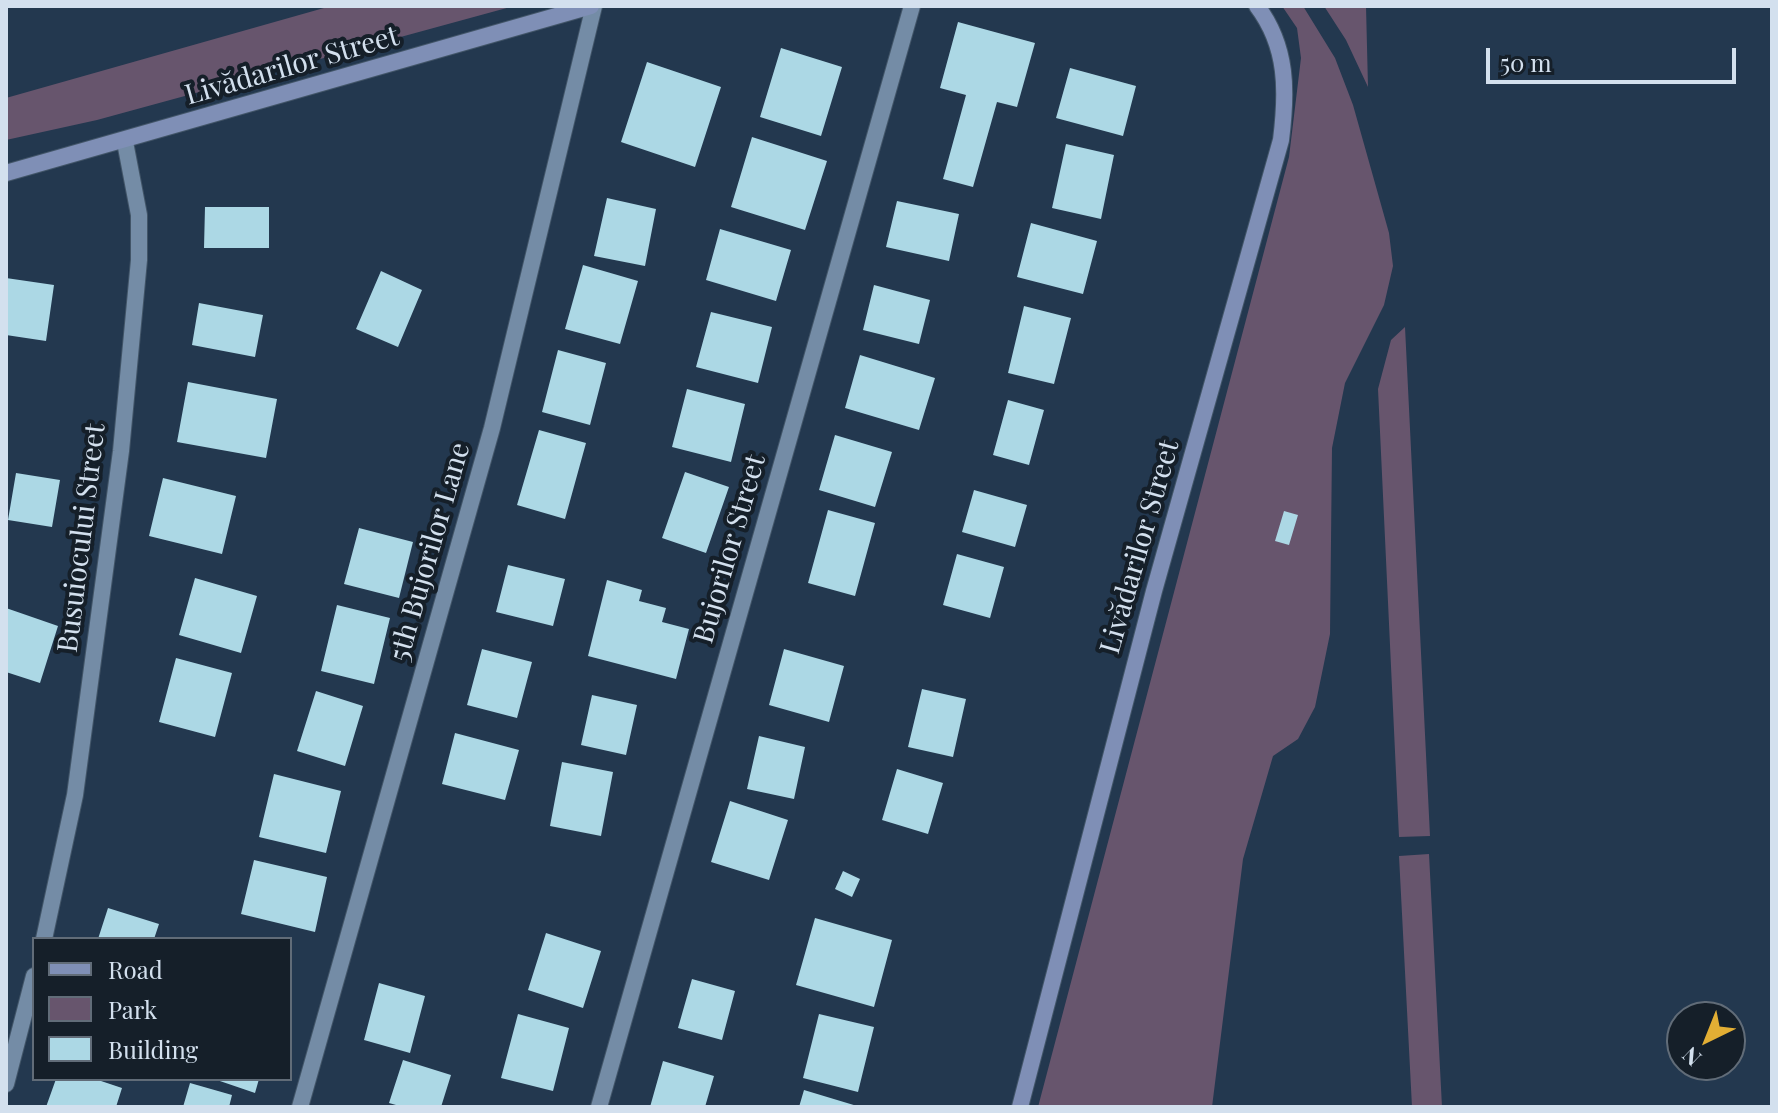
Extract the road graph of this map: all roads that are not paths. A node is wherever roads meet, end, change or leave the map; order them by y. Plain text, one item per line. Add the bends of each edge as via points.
1 (592, 6) edge
2 (912, 6) edge
3 (1257, 6) edge
4 (125, 142) junction
5 (6, 173) edge
6 (44, 937) edge
7 (32, 984) edge
8 (6, 1084) edge
9 (300, 1107) edge
10 (599, 1107) edge
11 (1020, 1107) edge

1 - 4 street, Livădarilor Street
1 - 9 street, 5th Bujorilor Lane via 492,428
2 - 10 street, Bujorilor Street
3 - 11 street, Livădarilor Street via 1278,42 1285,72 1281,140 1150,606
4 - 5 street, Livădarilor Street
4 - 6 street, Busuiocului Street via 139,215 139,260 121,451 75,795
7 - 8 street

